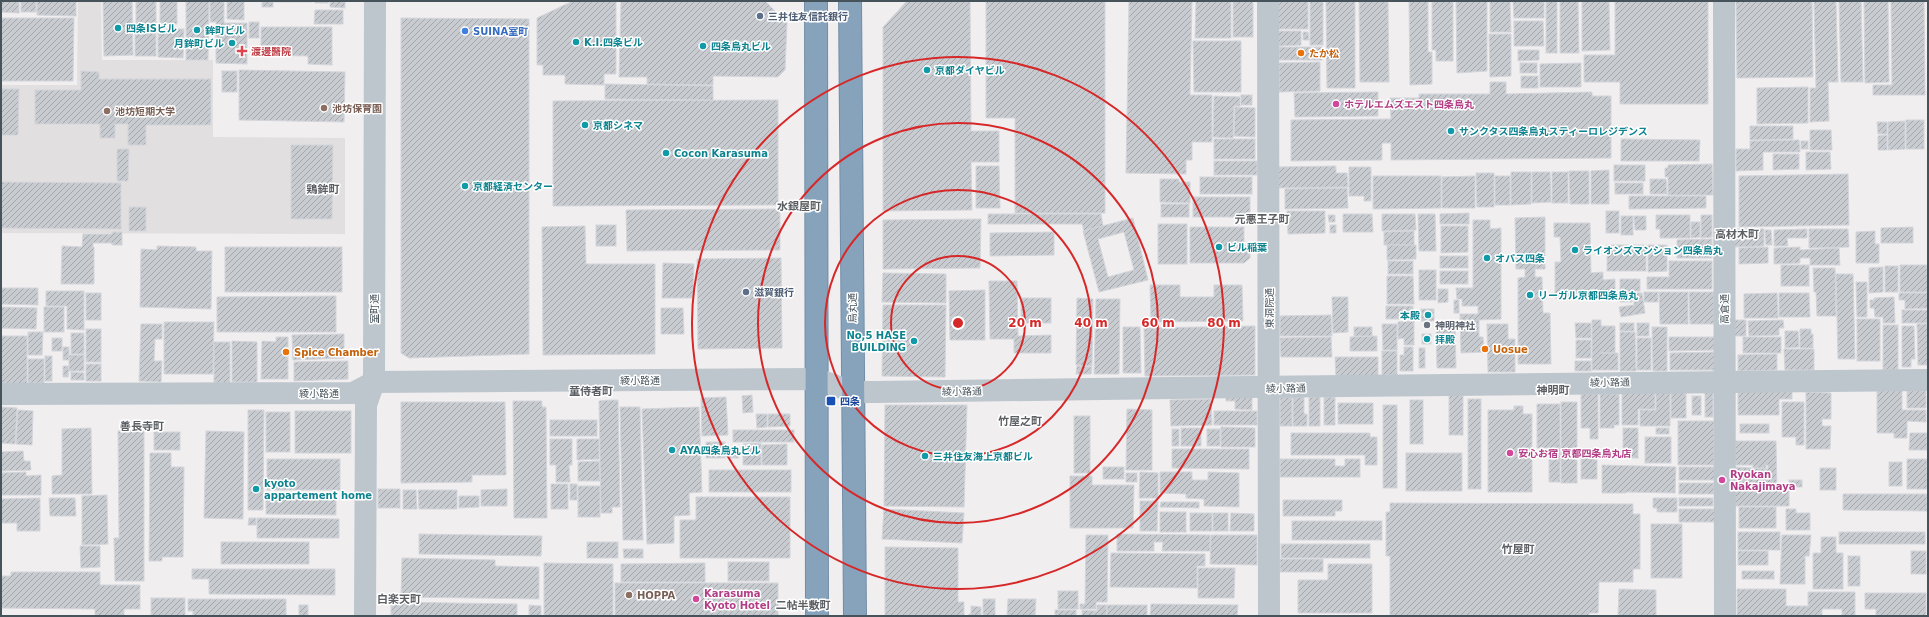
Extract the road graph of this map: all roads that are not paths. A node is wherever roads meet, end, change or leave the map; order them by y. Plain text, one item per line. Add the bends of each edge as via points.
1 (375, 1) edge
2 (816, 1) edge
3 (850, 1) edge
4 (1268, 1) edge
5 (1724, 1) edge
6 (817, 379) junction
7 (1724, 380) junction
8 (1928, 380) edge
9 (374, 382) junction
10 (1269, 388) junction
11 (853, 392) junction
12 (1, 394) edge
13 (365, 616) edge
14 (817, 616) edge
15 (855, 616) edge
16 (1269, 616) edge
17 (1725, 616) edge

1 - 9 street, 室町通
2 - 6 highway
3 - 11 highway, 烏丸通
4 - 10 street, 東洞院通
5 - 7 street, 高倉通
6 - 9 street, 綾小路通
6 - 11 street, 綾小路通
6 - 14 highway
7 - 8 street, 綾小路通
7 - 10 street, 綾小路通
7 - 17 street, 高倉通
9 - 12 street, 綾小路通 via 353,393
9 - 13 street, 室町通 via 366,405
10 - 11 street, 綾小路通
10 - 16 street, 東洞院通
11 - 15 highway, 烏丸通

